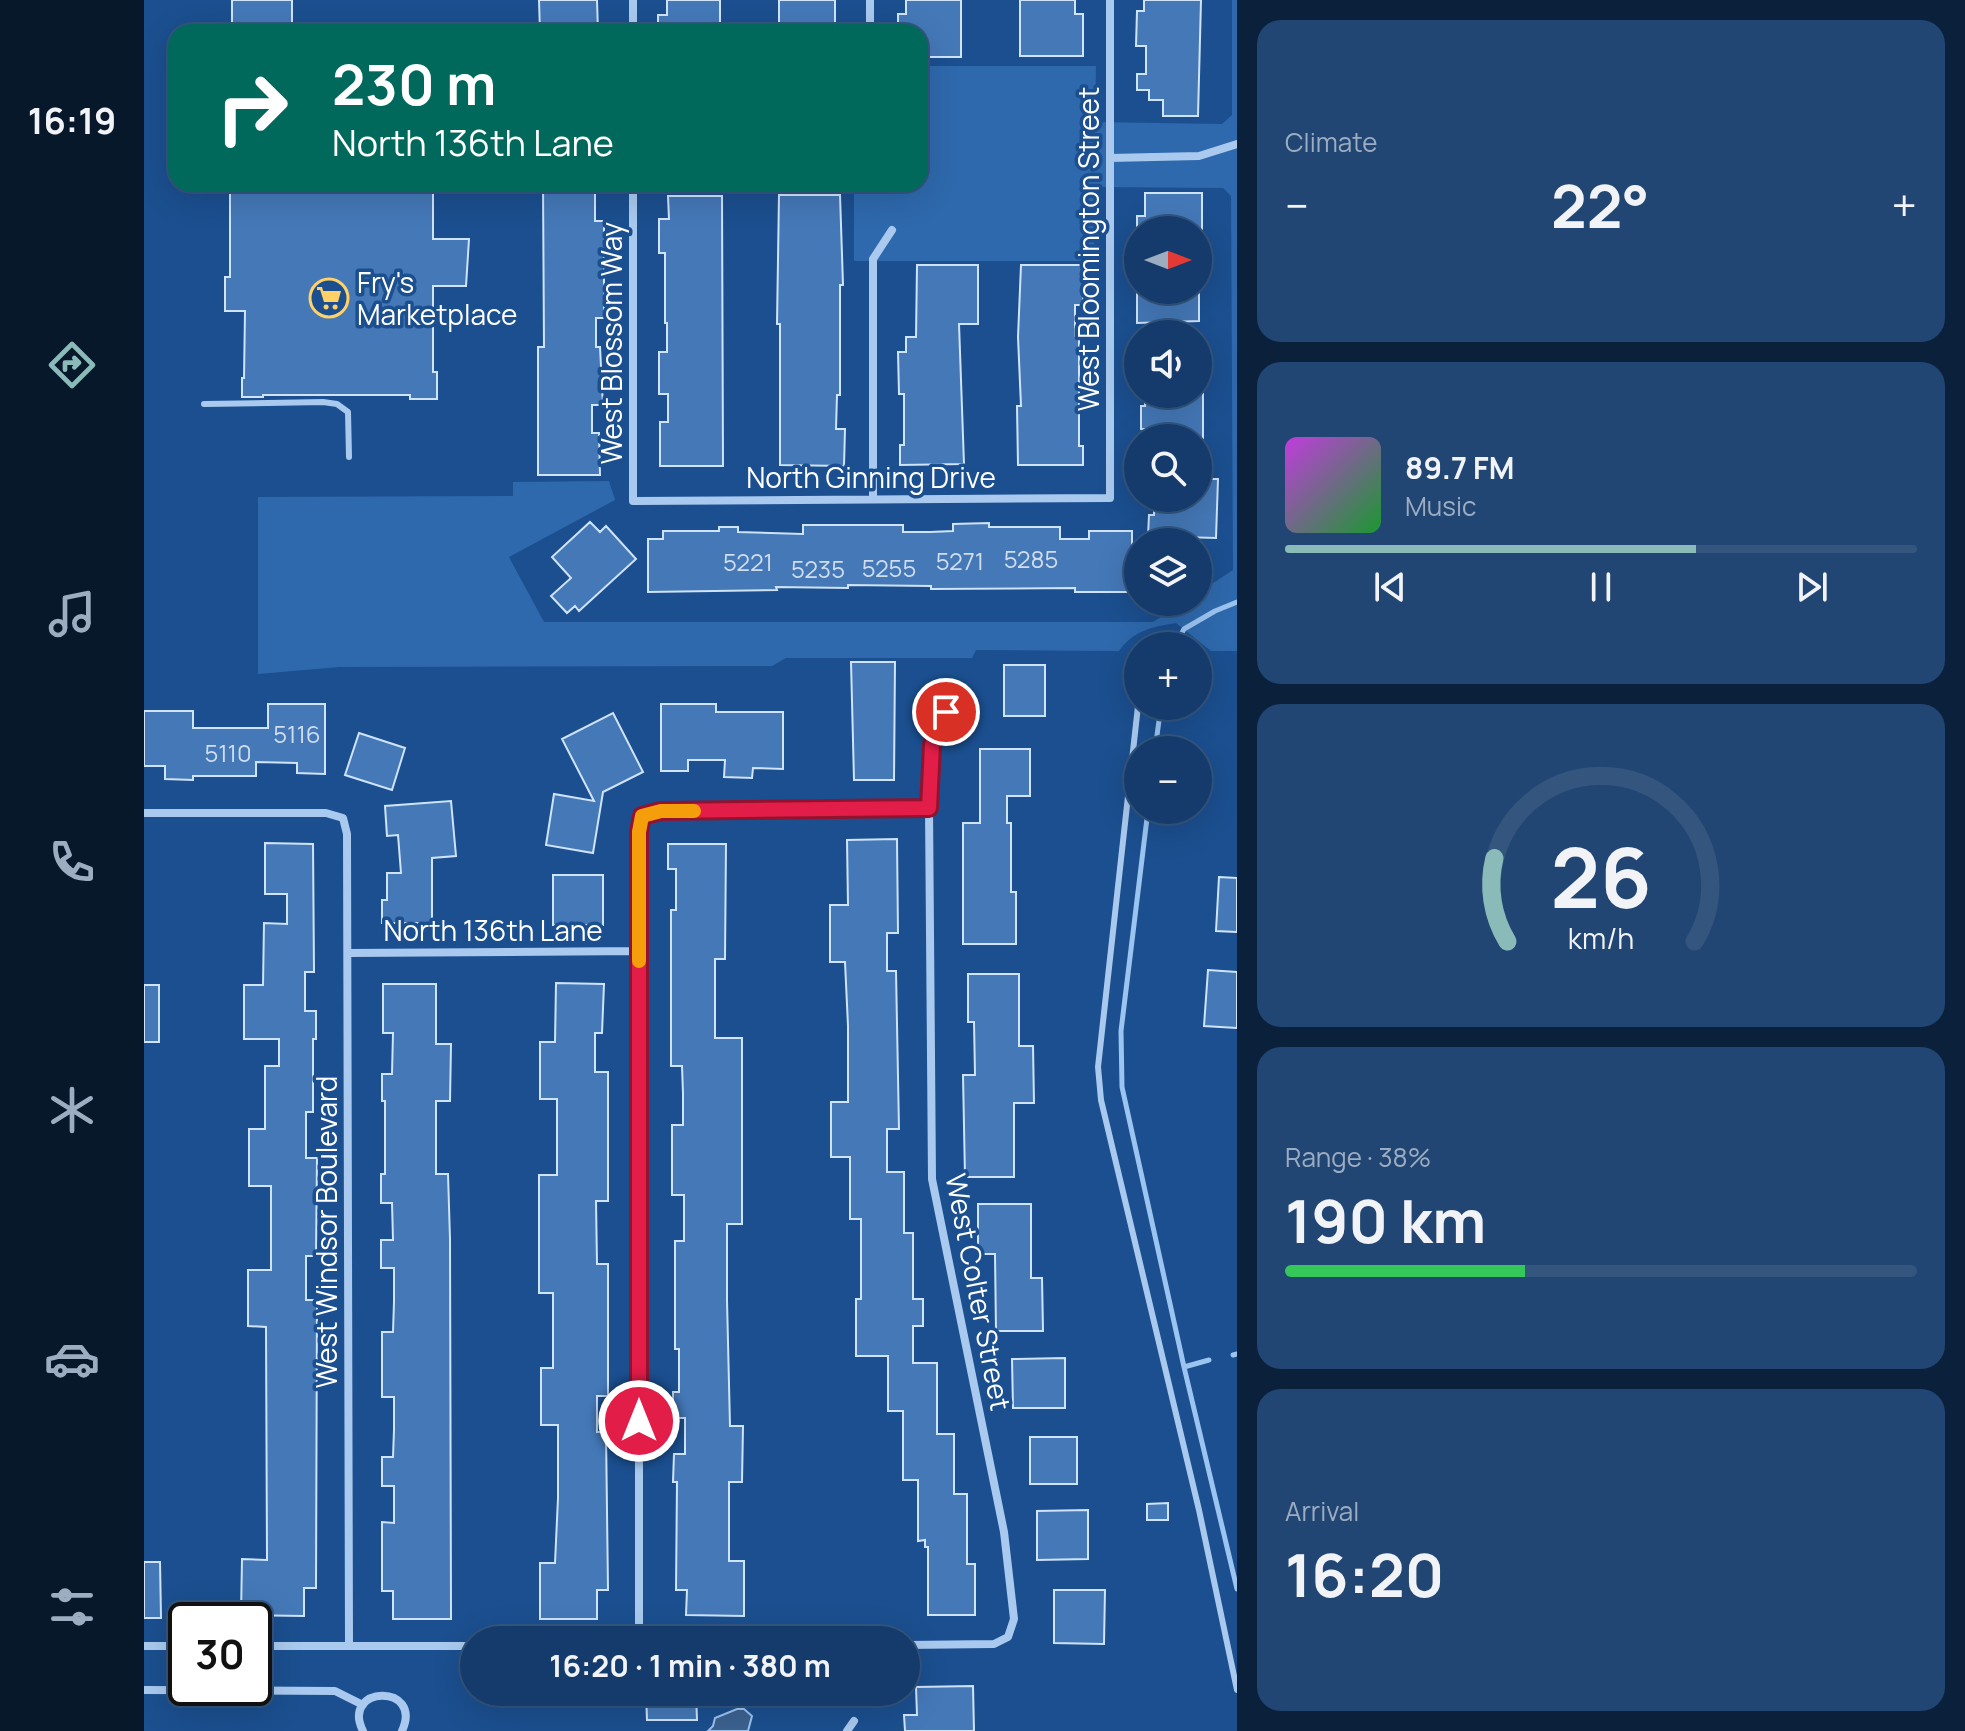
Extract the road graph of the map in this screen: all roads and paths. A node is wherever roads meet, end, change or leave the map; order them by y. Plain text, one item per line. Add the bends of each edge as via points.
1 (633, 0) edge
2 (870, 0) edge
3 (1110, 0) edge
4 (633, 24) edge
5 (870, 24) edge
6 (1237, 144) edge
7 (1110, 158) junction
8 (633, 192) edge
9 (892, 230) dead end
10 (204, 404) dead end
11 (349, 457) dead end
12 (1110, 498) joint
13 (873, 499) junction
14 (633, 501) joint
15 (946, 712) dead end
16 (1136, 720) edge
17 (929, 808) junction
18 (144, 813) edge
19 (639, 951) junction
20 (348, 953) junction
21 (639, 1626) edge
22 (920, 1645) edge
23 (144, 1646) edge
24 (168, 1646) edge
25 (272, 1646) edge
26 (349, 1646) junction
27 (460, 1646) edge
28 (144, 1690) edge
29 (1237, 1690) edge
30 (363, 1705) junction
31 (854, 1721) dead end
32 (363, 1731) edge
33 (402, 1731) edge
34 (847, 1731) edge

1 - 4 street
2 - 5 street
3 - 7 street, West Bloomington Street
6 - 7 street via 1199,156
7 - 12 street, West Bloomington Street
8 - 14 street, West Blossom Way
9 - 13 street via 873,259
10 - 11 lane via 337,404 348,412
12 - 13 street, North Ginning Drive
13 - 14 street, North Ginning Drive
15 - 17 street, West Colter Street via 932,745
16 - 29 lane via 1098,1067 1101,1100
17 - 19 street via 661,811 642,816
17 - 22 street, West Colter Street via 932,1179 1004,1532 1014,1619 1008,1637 994,1644
18 - 20 street, West Windsor Boulevard via 326,813 343,818
19 - 20 street, North 136th Lane
19 - 21 street
20 - 26 street, West Windsor Boulevard
23 - 24 street
25 - 26 street
26 - 27 street
28 - 30 street via 335,1691
30 - 32 street
30 - 33 street via 376,1695 392,1696 404,1708
31 - 34 street

